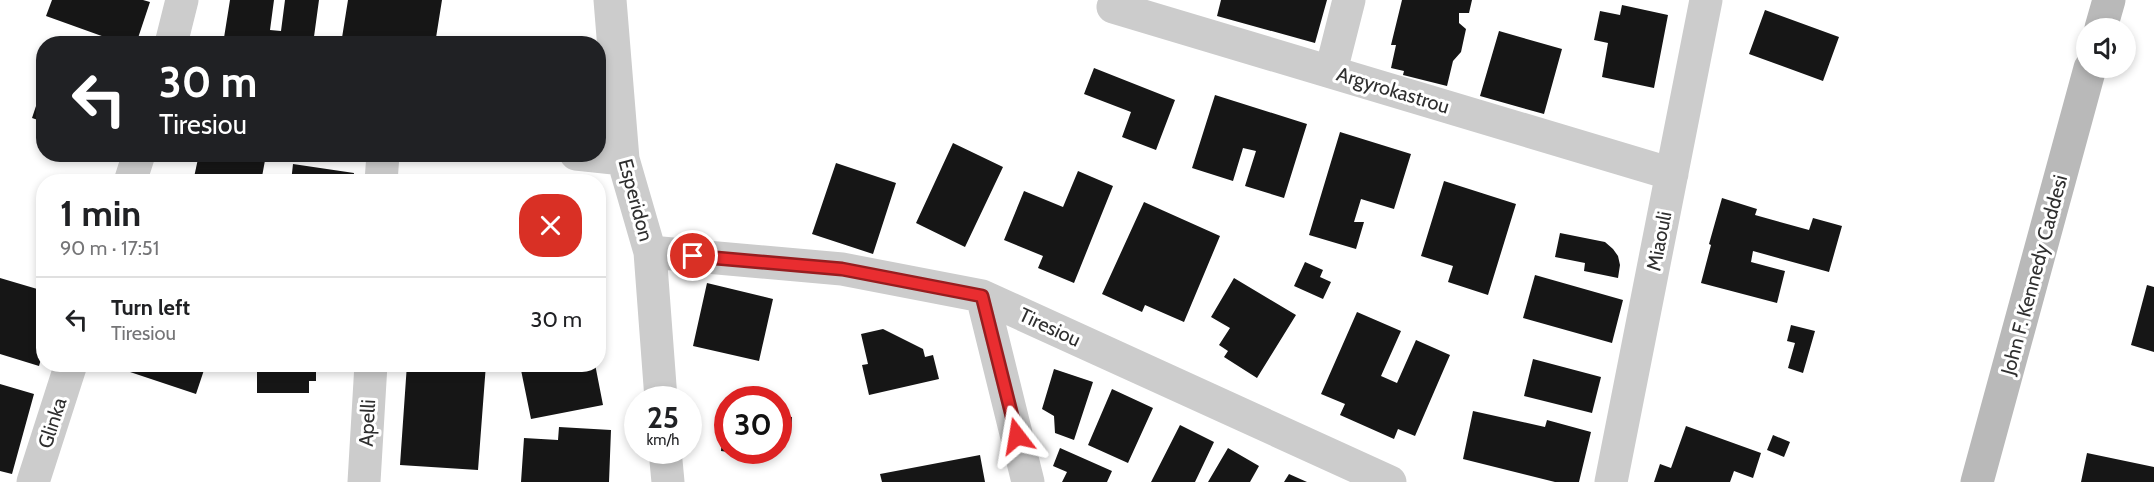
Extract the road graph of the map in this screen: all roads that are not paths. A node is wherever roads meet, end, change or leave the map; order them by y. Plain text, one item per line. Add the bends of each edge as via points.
1 (182, 0) edge
2 (610, 0) edge
3 (1349, 0) edge
4 (1706, 0) edge
5 (2109, 0) edge
6 (1113, 7) dead end
7 (2104, 18) edge
8 (173, 36) edge
9 (1330, 71) junction
10 (2087, 78) edge
11 (606, 157) edge
12 (623, 159) junction
13 (1672, 174) junction
14 (650, 252) junction
15 (982, 296) junction
16 (68, 372) edge
17 (370, 372) edge
18 (660, 386) edge
19 (666, 464) edge
20 (33, 482) edge
21 (364, 482) edge
22 (668, 482) edge
23 (1028, 482) edge
24 (1390, 482) edge
25 (1611, 482) edge
26 (1977, 482) edge

1 - 8 street
2 - 12 street, Esperidon
3 - 9 street
4 - 13 street, Miaouli
5 - 7 street
6 - 9 street, Argyrokastrou
9 - 13 street, Argyrokastrou
10 - 26 street, John F. Kennedy Caddesi
11 - 12 street
12 - 14 street, Esperidon
13 - 25 street, Miaouli
14 - 15 street, Tiresiou via 842,269
14 - 18 street, Esperidon
15 - 23 street
15 - 24 street, Tiresiou
16 - 20 street, Glinka
17 - 21 street, Apelli
19 - 22 street

